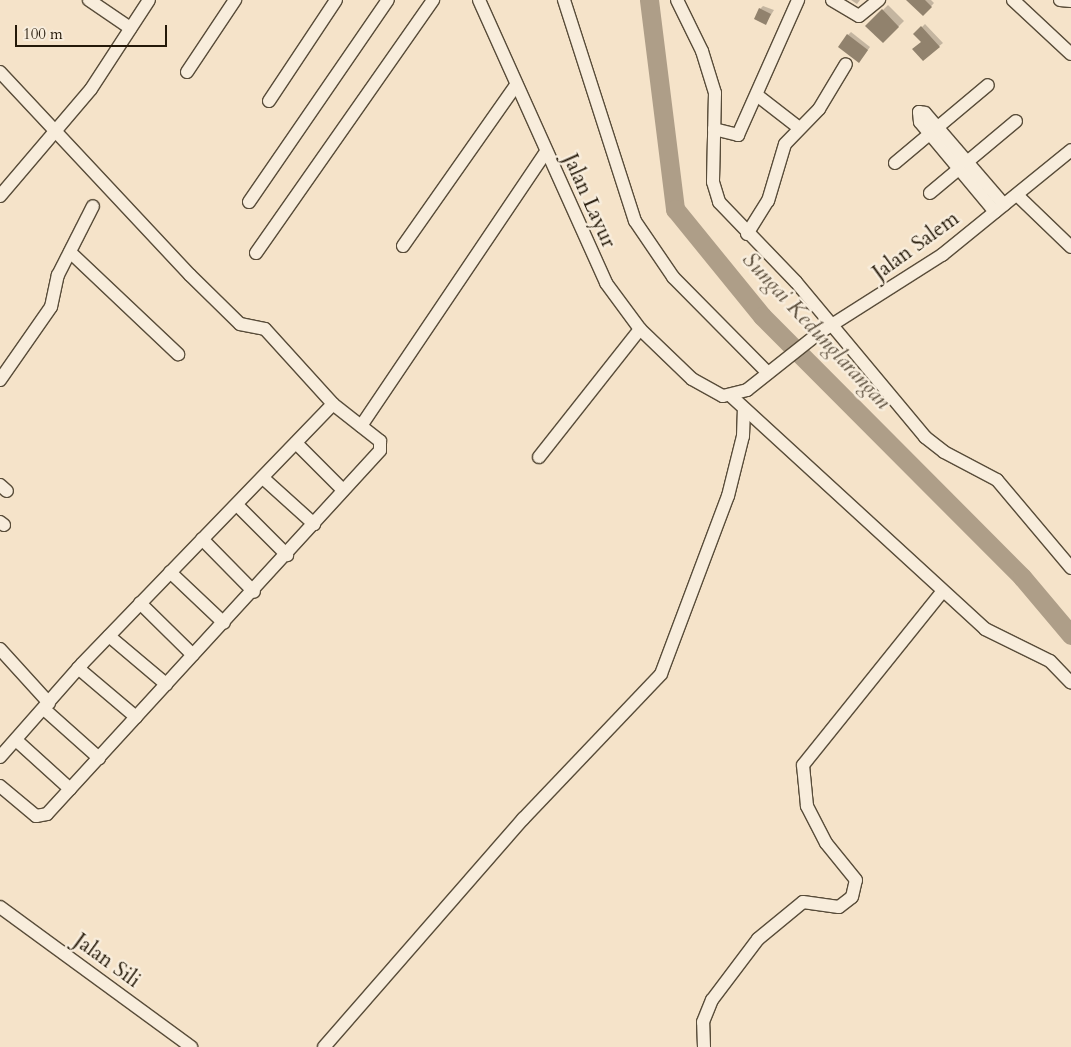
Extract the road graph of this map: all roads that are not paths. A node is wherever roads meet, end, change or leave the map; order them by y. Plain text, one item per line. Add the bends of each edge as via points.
1 (89, 0) edge
2 (149, 0) edge
3 (235, 0) edge
4 (336, 0) edge
5 (388, 0) edge
6 (433, 0) edge
7 (479, 0) edge
8 (564, 0) edge
9 (677, 0) edge
10 (798, 0) edge
11 (832, 0) edge
12 (878, 0) edge
13 (1014, 0) edge
14 (1060, 0) edge
15 (1071, 1) edge
16 (130, 28) junction
17 (1071, 54) edge
18 (846, 64) dead end
19 (0, 72) edge
20 (187, 72) dead end
21 (516, 85) junction
22 (988, 85) dead end
23 (758, 96) junction
24 (269, 101) dead end
25 (1016, 121) dead end
26 (798, 127) junction
27 (714, 129) junction
28 (933, 130) junction
29 (54, 134) junction
30 (1071, 150) edge
31 (546, 152) junction
32 (895, 163) dead end
33 (963, 166) junction
34 (930, 193) dead end
35 (1017, 195) junction
36 (0, 196) edge
37 (248, 202) dead end
38 (94, 206) dead end
39 (1000, 209) junction
40 (747, 234) junction
41 (403, 246) dead end
42 (1071, 247) edge
43 (70, 252) junction
44 (256, 253) dead end
45 (640, 329) junction
46 (824, 330) junction
47 (178, 354) dead end
48 (773, 370) junction
49 (0, 380) edge
50 (731, 396) junction
51 (333, 404) junction
52 (744, 411) junction
53 (361, 426) junction
54 (296, 443) junction
55 (539, 457) dead end
56 (262, 478) junction
57 (343, 490) junction
58 (237, 505) junction
59 (314, 524) junction
60 (202, 540) junction
61 (287, 555) junction
62 (1071, 568) edge
63 (170, 572) junction
64 (254, 592) junction
65 (942, 592) junction
66 (140, 603) junction
67 (224, 623) junction
68 (109, 636) junction
69 (0, 649) edge
70 (193, 655) junction
71 (78, 668) junction
72 (1071, 683) edge
73 (166, 684) junction
74 (47, 706) junction
75 (136, 717) junction
76 (16, 740) junction
77 (100, 756) junction
78 (0, 757) edge
79 (0, 786) edge
80 (70, 789) junction
81 (0, 907) edge
82 (191, 1047) edge
83 (324, 1047) edge
84 (704, 1047) edge

1 - 16 street
2 - 16 street
3 - 20 street
4 - 24 street
5 - 37 street
6 - 44 street
7 - 21 street, Jalan Layur
8 - 48 street via 635,221 673,277
9 - 27 street via 710,73
10 - 23 street
11 - 12 street via 859,16
13 - 17 street
14 - 15 street
16 - 29 street
18 - 26 street via 819,109
19 - 29 street
21 - 31 street, Jalan Layur
21 - 41 street
22 - 28 street
23 - 26 street
23 - 27 street via 738,135
25 - 33 street
26 - 40 street via 785,144 768,200
27 - 40 street via 713,182 719,202
28 - 32 street
28 - 33 street
29 - 36 street
29 - 51 street via 240,324 266,329
30 - 35 street, Jalan Salem
31 - 45 street, Jalan Layur via 593,260
31 - 53 street
33 - 34 street
33 - 39 street
35 - 39 street, Jalan Salem
35 - 42 street
38 - 43 street
39 - 46 street, Jalan Salem via 898,286
40 - 46 street via 796,282
43 - 47 street
43 - 49 street via 58,275 51,307
45 - 50 street, Jalan Layur via 706,389
45 - 55 street
46 - 48 street, Jalan Salem
46 - 62 street via 925,437 944,452 997,480 1017,498
48 - 50 street, Jalan Salem via 747,390
50 - 52 street
51 - 53 street
51 - 54 street
52 - 65 street
52 - 83 street via 743,436 728,496 661,674 523,819
53 - 57 street via 381,446
54 - 56 street
54 - 57 street
56 - 58 street
56 - 59 street
57 - 59 street
58 - 60 street
58 - 61 street
59 - 61 street
60 - 63 street
60 - 64 street
61 - 64 street
63 - 66 street
63 - 67 street
64 - 67 street
65 - 72 street via 985,630 1050,661
65 - 84 street via 803,765 807,806 826,843 854,877 855,892 839,907 803,902 758,939 712,1000 703,1022
66 - 68 street
66 - 70 street
67 - 70 street
68 - 71 street
68 - 73 street
69 - 74 street
70 - 73 street
71 - 74 street
71 - 75 street
73 - 75 street
74 - 76 street
74 - 77 street
75 - 77 street
76 - 78 street
76 - 80 street
77 - 80 street
79 - 80 street via 39,817
81 - 82 street, Jalan Sili

